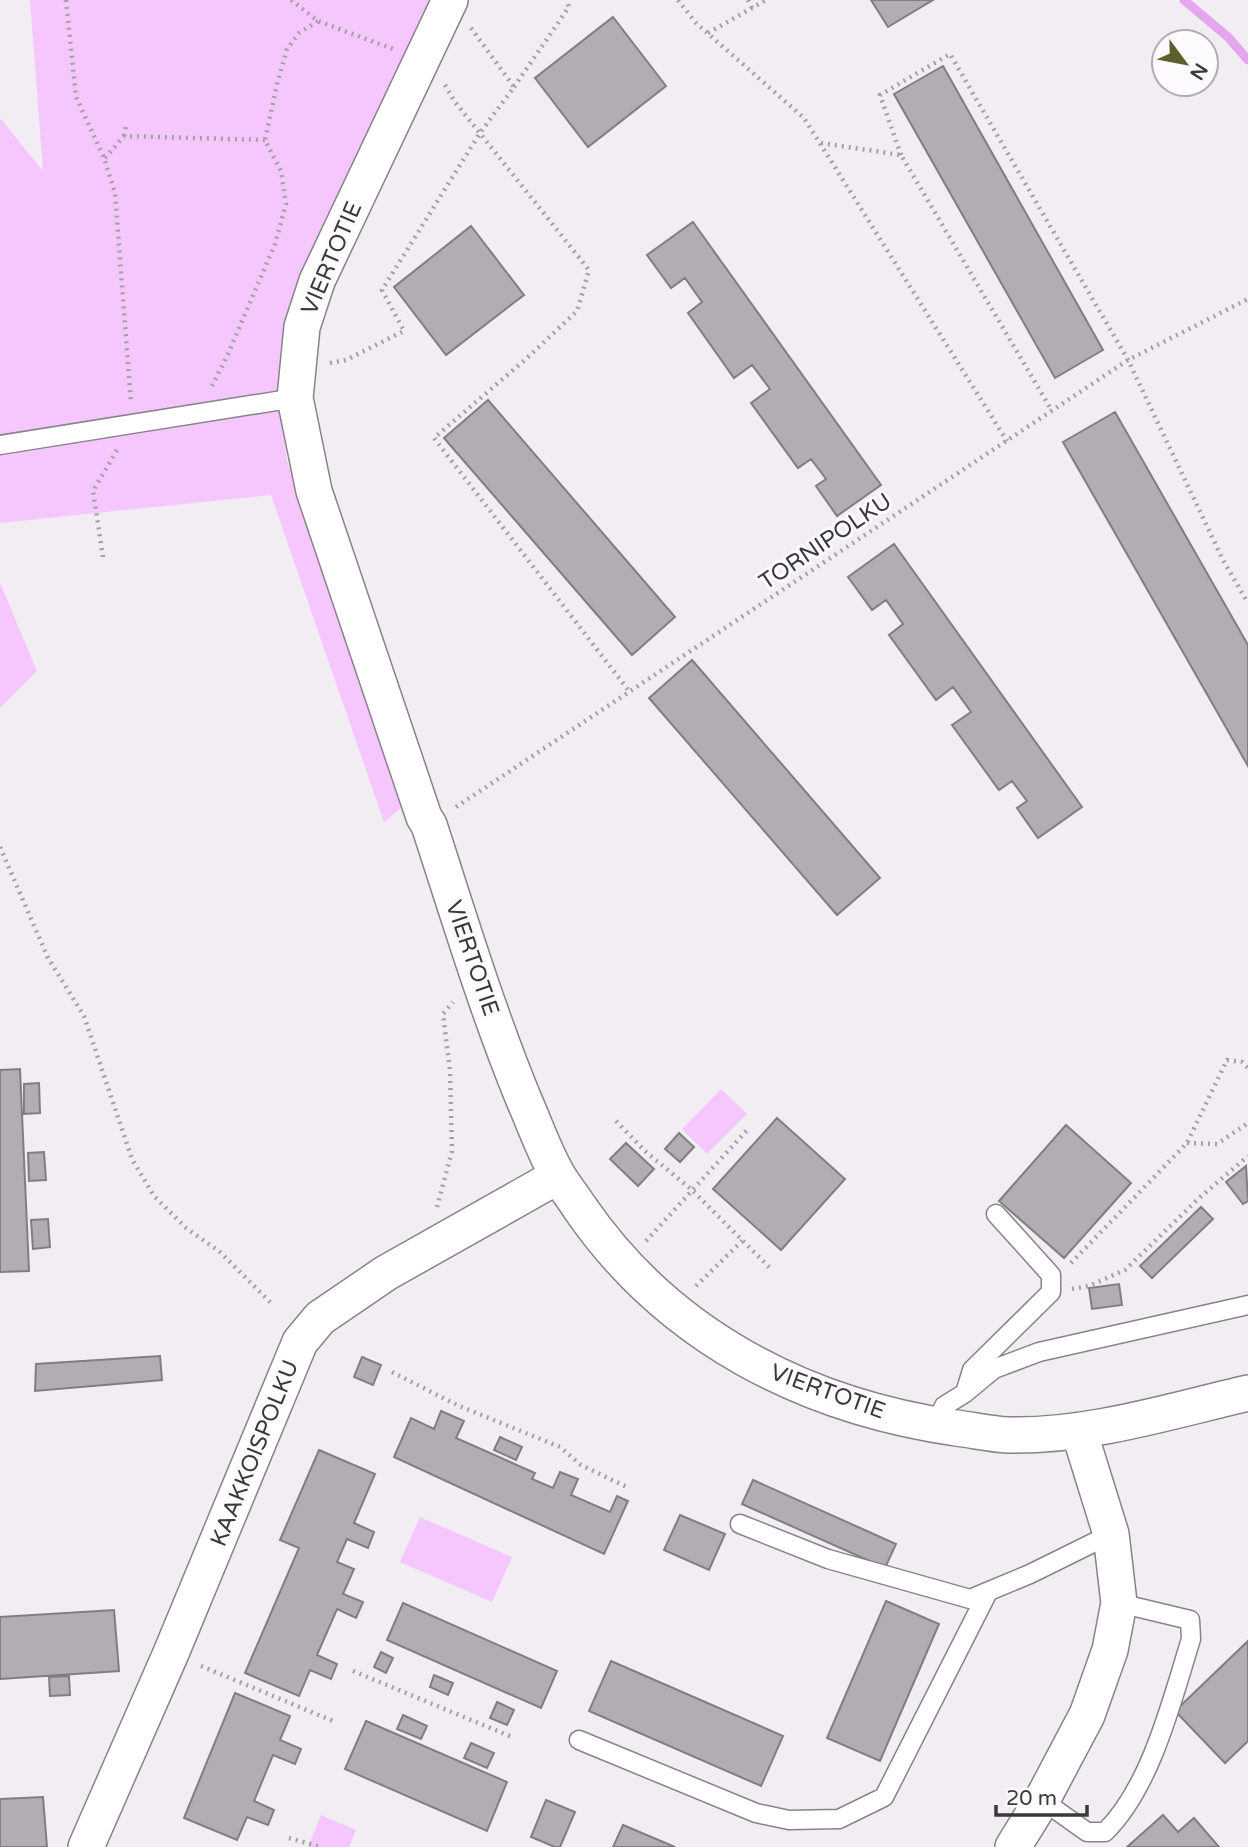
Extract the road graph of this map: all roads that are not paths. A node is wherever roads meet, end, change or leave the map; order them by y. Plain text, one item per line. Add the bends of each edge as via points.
1 (457, 10) edge
2 (295, 398) junction
3 (0, 445) edge
4 (558, 1175) junction
5 (996, 1214) dead end
6 (1248, 1305) edge
7 (965, 1393) junction
8 (1248, 1393) edge
9 (936, 1425) junction
10 (1079, 1431) junction
11 (740, 1524) dead end
12 (1111, 1534) junction
13 (988, 1592) junction
14 (1119, 1603) junction
15 (579, 1740) dead end
16 (1042, 1800) junction
17 (86, 1847) edge
18 (1013, 1847) edge

1 - 2 street, VIERTOTIE via 317,281 302,327
2 - 3 lane
2 - 4 street, VIERTOTIE via 314,491 507,1059
4 - 9 street, VIERTOTIE via 600,1237 690,1325 808,1389 870,1411
4 - 17 street, KAAKKOISPOLKU via 386,1273 320,1318 300,1342
5 - 7 lane via 1051,1275 1051,1288 972,1370
6 - 7 lane via 1039,1352 994,1369
7 - 9 lane via 944,1406
8 - 10 street, VIERTOTIE
9 - 10 street, VIERTOTIE via 1007,1435
10 - 12 street
11 - 13 lane via 828,1559 970,1599
12 - 13 lane
12 - 14 street
13 - 15 lane via 884,1797 839,1819 789,1820 756,1813
14 - 16 street via 1111,1650 1087,1715
14 - 16 lane via 1190,1620 1191,1639 1155,1751 1119,1818 1105,1832 1087,1832
16 - 18 street

